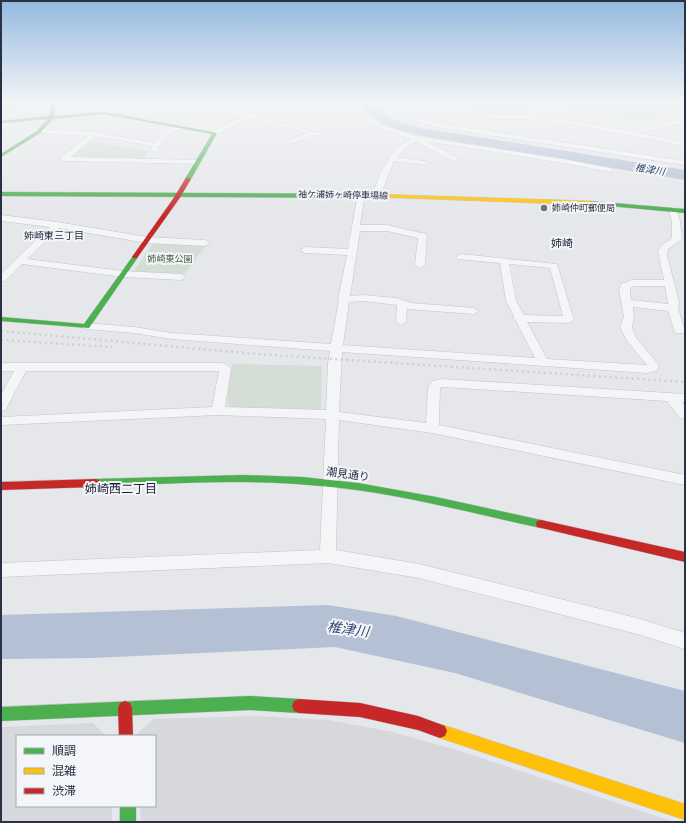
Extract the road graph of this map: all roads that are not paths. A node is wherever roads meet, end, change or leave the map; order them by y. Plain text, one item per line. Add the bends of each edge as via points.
1 (26, 139) edge
2 (88, 139) edge
3 (125, 139) edge
4 (162, 139) edge
5 (211, 139) edge
6 (297, 139) edge
7 (415, 139) joint
8 (419, 139) edge
9 (504, 139) edge
10 (665, 139) edge
11 (293, 141) dead end
12 (683, 143) edge
13 (157, 145) junction
14 (669, 147) dead end
15 (655, 152) dead end
16 (567, 153) junction
17 (1, 156) edge
18 (648, 157) junction
19 (392, 159) junction
20 (453, 159) dead end
21 (145, 161) junction
22 (198, 162) junction
23 (424, 163) dead end
24 (685, 163) edge
25 (610, 170) dead end
26 (1, 194) edge
27 (179, 194) junction
28 (361, 195) junction
29 (376, 196) junction
30 (673, 210) junction
31 (685, 211) edge
32 (1, 218) edge
33 (57, 225) junction
34 (355, 228) junction
35 (147, 240) junction
36 (205, 243) dead end
37 (305, 250) dead end
38 (352, 252) junction
39 (467, 256) dead end
40 (19, 261) junction
41 (504, 262) junction
42 (420, 265) dead end
43 (123, 274) junction
44 (181, 277) dead end
45 (1, 279) edge
46 (670, 283) junction
47 (343, 300) junction
48 (402, 303) junction
49 (627, 303) junction
50 (673, 308) junction
51 (474, 311) dead end
52 (518, 318) junction
53 (1, 319) edge
54 (401, 322) dead end
55 (86, 326) junction
56 (679, 331) dead end
57 (336, 348) junction
58 (543, 362) junction
59 (22, 366) junction
60 (1, 367) edge
61 (671, 397) junction
62 (685, 398) edge
63 (1, 407) edge
64 (218, 411) junction
65 (332, 415) junction
66 (685, 415) edge
67 (1, 420) edge
68 (432, 428) junction
69 (685, 480) edge
70 (330, 483) junction
71 (1, 486) edge
72 (328, 556) junction
73 (685, 557) edge
74 (1, 570) edge
75 (685, 641) edge
76 (125, 708) junction
77 (1, 714) edge
78 (126, 735) edge
79 (128, 807) edge
80 (685, 812) edge
81 (128, 822) edge

1 - 17 street
2 - 21 street via 64,159
3 - 13 street
4 - 13 street
5 - 22 street
6 - 11 street
7 - 19 street via 400,148
7 - 20 street
8 - 16 street
9 - 16 street
10 - 12 street
12 - 14 street
13 - 21 street
15 - 18 street
16 - 18 street
16 - 25 street
18 - 24 street
19 - 23 street
19 - 29 street
21 - 22 street
22 - 27 street
26 - 27 street, 袖ケ浦姉ヶ崎停車場線
27 - 28 street, 袖ケ浦姉ヶ崎停車場線
27 - 35 street
28 - 29 street, 袖ケ浦姉ヶ崎停車場線
28 - 34 street
29 - 30 street, 袖ケ浦姉ヶ崎停車場線 via 563,201
30 - 31 street, 袖ケ浦姉ヶ崎停車場線
30 - 46 street via 677,239 663,250
32 - 33 street
33 - 35 street
33 - 40 street
34 - 38 street
34 - 42 street via 387,228 423,236
35 - 36 street
35 - 43 street
37 - 38 street
38 - 47 street
39 - 41 street
40 - 43 street
40 - 45 street
41 - 52 street via 510,301
41 - 52 street via 554,266 569,320
43 - 44 street
43 - 55 street
46 - 49 street via 628,284 624,290
46 - 50 street
47 - 48 street via 363,298
47 - 57 street
48 - 51 street via 409,306
48 - 54 street
49 - 50 street
49 - 58 street via 629,316 626,327 653,368
50 - 56 street
52 - 58 street
53 - 55 street
55 - 57 street via 172,336
57 - 58 street
57 - 65 street
59 - 60 street
59 - 63 street
59 - 64 street via 222,367 225,369
61 - 62 street
61 - 66 street
61 - 68 street via 443,383 436,384 434,388
64 - 65 street
64 - 67 street
65 - 68 street
65 - 70 street
68 - 69 street
70 - 71 street, 潮見通り via 251,478
70 - 72 street
70 - 73 street, 潮見通り via 415,496
72 - 74 street
72 - 75 street via 419,571 637,626
76 - 77 street
76 - 78 street
76 - 80 street via 250,703 360,710 418,723
79 - 81 street

